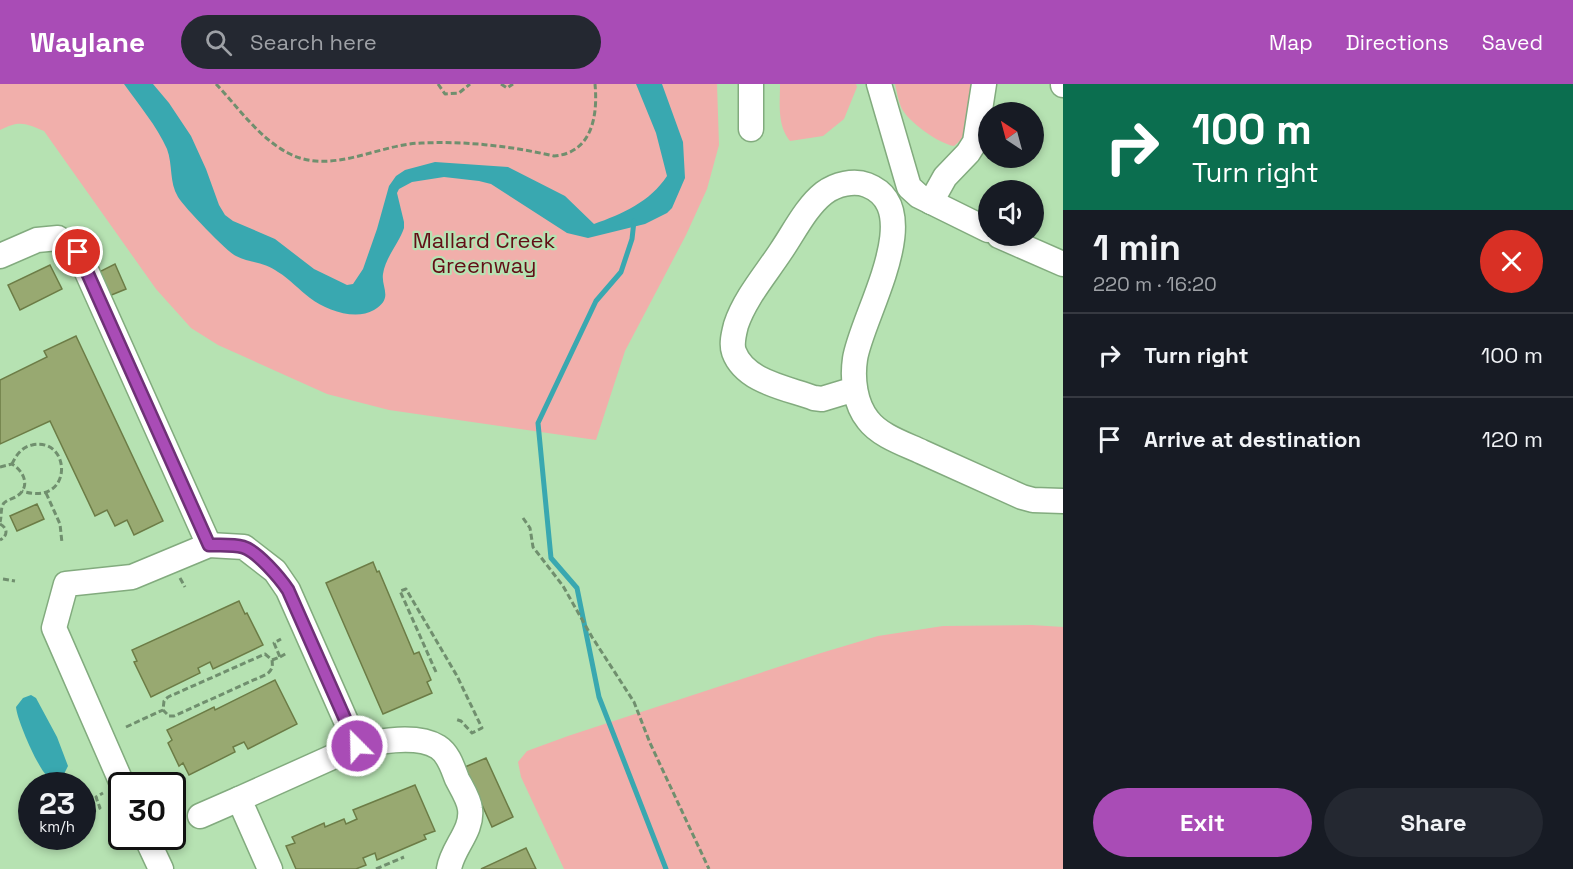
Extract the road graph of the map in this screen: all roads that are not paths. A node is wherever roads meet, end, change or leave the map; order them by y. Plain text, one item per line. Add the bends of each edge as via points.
1 (751, 84) edge
2 (879, 84) edge
3 (984, 84) edge
4 (751, 129) dead end
5 (931, 202) junction
6 (978, 225) edge
7 (1022, 246) edge
8 (0, 256) edge
9 (1063, 264) edge
10 (855, 389) junction
11 (1063, 501) edge
12 (209, 545) junction
13 (357, 746) junction
14 (108, 776) edge
15 (239, 799) junction
16 (200, 816) dead end
17 (152, 850) edge
18 (161, 869) edge
19 (270, 869) edge
20 (449, 869) edge

1 - 4 street
2 - 5 street via 909,187
3 - 5 street via 975,142 945,177
5 - 6 street
7 - 9 street
8 - 12 street via 37,240 58,238 78,252
10 - 10 street via 814,398 754,376 733,348 741,314 807,213 824,193 849,183 867,185 882,194 890,206 893,223 890,255 855,358
10 - 11 street via 870,423 899,441 1022,497
12 - 13 street via 244,547 275,571 288,590
12 - 14 street via 132,578 66,584 54,628
13 - 15 street
13 - 20 street via 390,739 425,742 439,748 448,759 470,808 466,834
15 - 16 street
15 - 19 street
17 - 18 street

